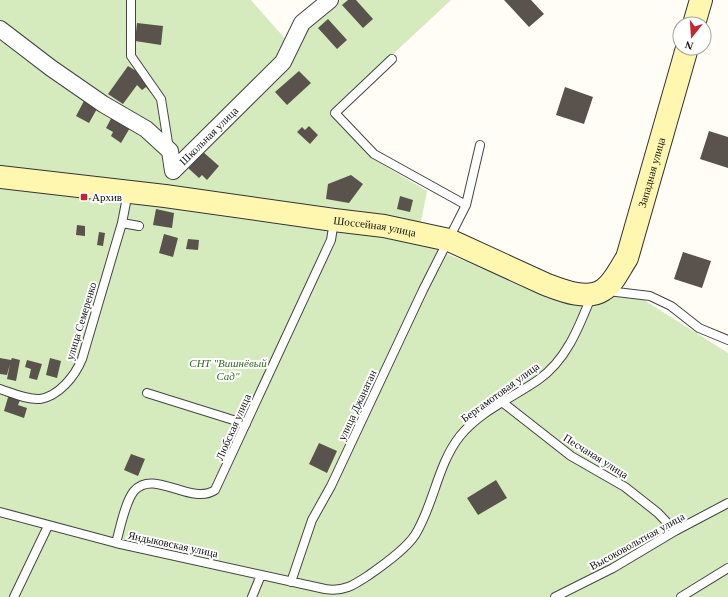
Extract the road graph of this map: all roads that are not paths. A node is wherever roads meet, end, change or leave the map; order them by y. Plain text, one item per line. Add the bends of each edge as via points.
1 (131, 0) edge
2 (330, 0) edge
3 (701, 0) edge
4 (696, 16) edge
5 (0, 29) edge
6 (685, 56) edge
7 (392, 59) dead end
8 (480, 145) dead end
9 (170, 151) junction
10 (173, 171) junction
11 (0, 177) edge
12 (128, 192) junction
13 (165, 196) junction
14 (466, 204) junction
15 (334, 220) junction
16 (122, 223) junction
17 (139, 226) dead end
18 (449, 240) junction
19 (597, 292) junction
20 (728, 340) edge
21 (0, 389) edge
22 (147, 394) dead end
23 (502, 402) junction
24 (246, 424) junction
25 (728, 503) edge
26 (0, 512) edge
27 (48, 526) junction
28 (675, 531) junction
29 (116, 543) junction
30 (728, 568) edge
31 (261, 575) junction
32 (292, 582) junction
33 (342, 590) joint
34 (14, 597) edge
35 (252, 597) edge
36 (555, 597) edge
37 (681, 597) edge

1 - 9 lane via 131,56 161,99
2 - 10 street, Школьная улица via 302,23 283,62
3 - 4 street
5 - 9 street, Школьная улица via 103,104 146,129
6 - 19 street, Западная улица via 627,258 615,278
7 - 14 lane via 335,113 374,154
8 - 14 lane, улица Джанатан
9 - 10 street, Школьная улица
10 - 13 street
11 - 12 street, Шоссейная улица
12 - 13 street, Шоссейная улица
12 - 16 lane, улица Семеренко
13 - 15 street, Шоссейная улица
14 - 18 lane, улица Джанатан
15 - 18 street, Шоссейная улица via 384,226
15 - 24 lane, Любская улица via 331,240
16 - 17 lane
16 - 21 lane, улица Семеренко via 82,359 73,376 61,388 40,399
18 - 19 street, Шоссейная улица via 561,290
18 - 32 lane, улица Джанатан via 312,520
19 - 20 lane, Шоссейная улица via 650,296 671,306 699,328
19 - 23 lane, Бергамотовая улица via 577,333 552,368 539,380
22 - 24 lane
23 - 28 lane, Песчаная улица via 571,456 625,487 658,513
23 - 33 lane, Бергамотовая улица via 472,423 452,446 419,527 408,543 375,571
24 - 29 lane, Любская улица via 215,490 200,495 163,485 149,483 141,486 134,492 130,501
25 - 28 lane, Высоковольтная улица
26 - 27 lane, Яндыковская улица
27 - 29 lane, Яндыковская улица
27 - 34 lane
28 - 36 lane, Высоковольтная улица via 613,568
29 - 31 lane, Яндыковская улица
30 - 37 lane
31 - 32 lane, Яндыковская улица
31 - 35 lane
32 - 33 lane, Яндыковская улица

